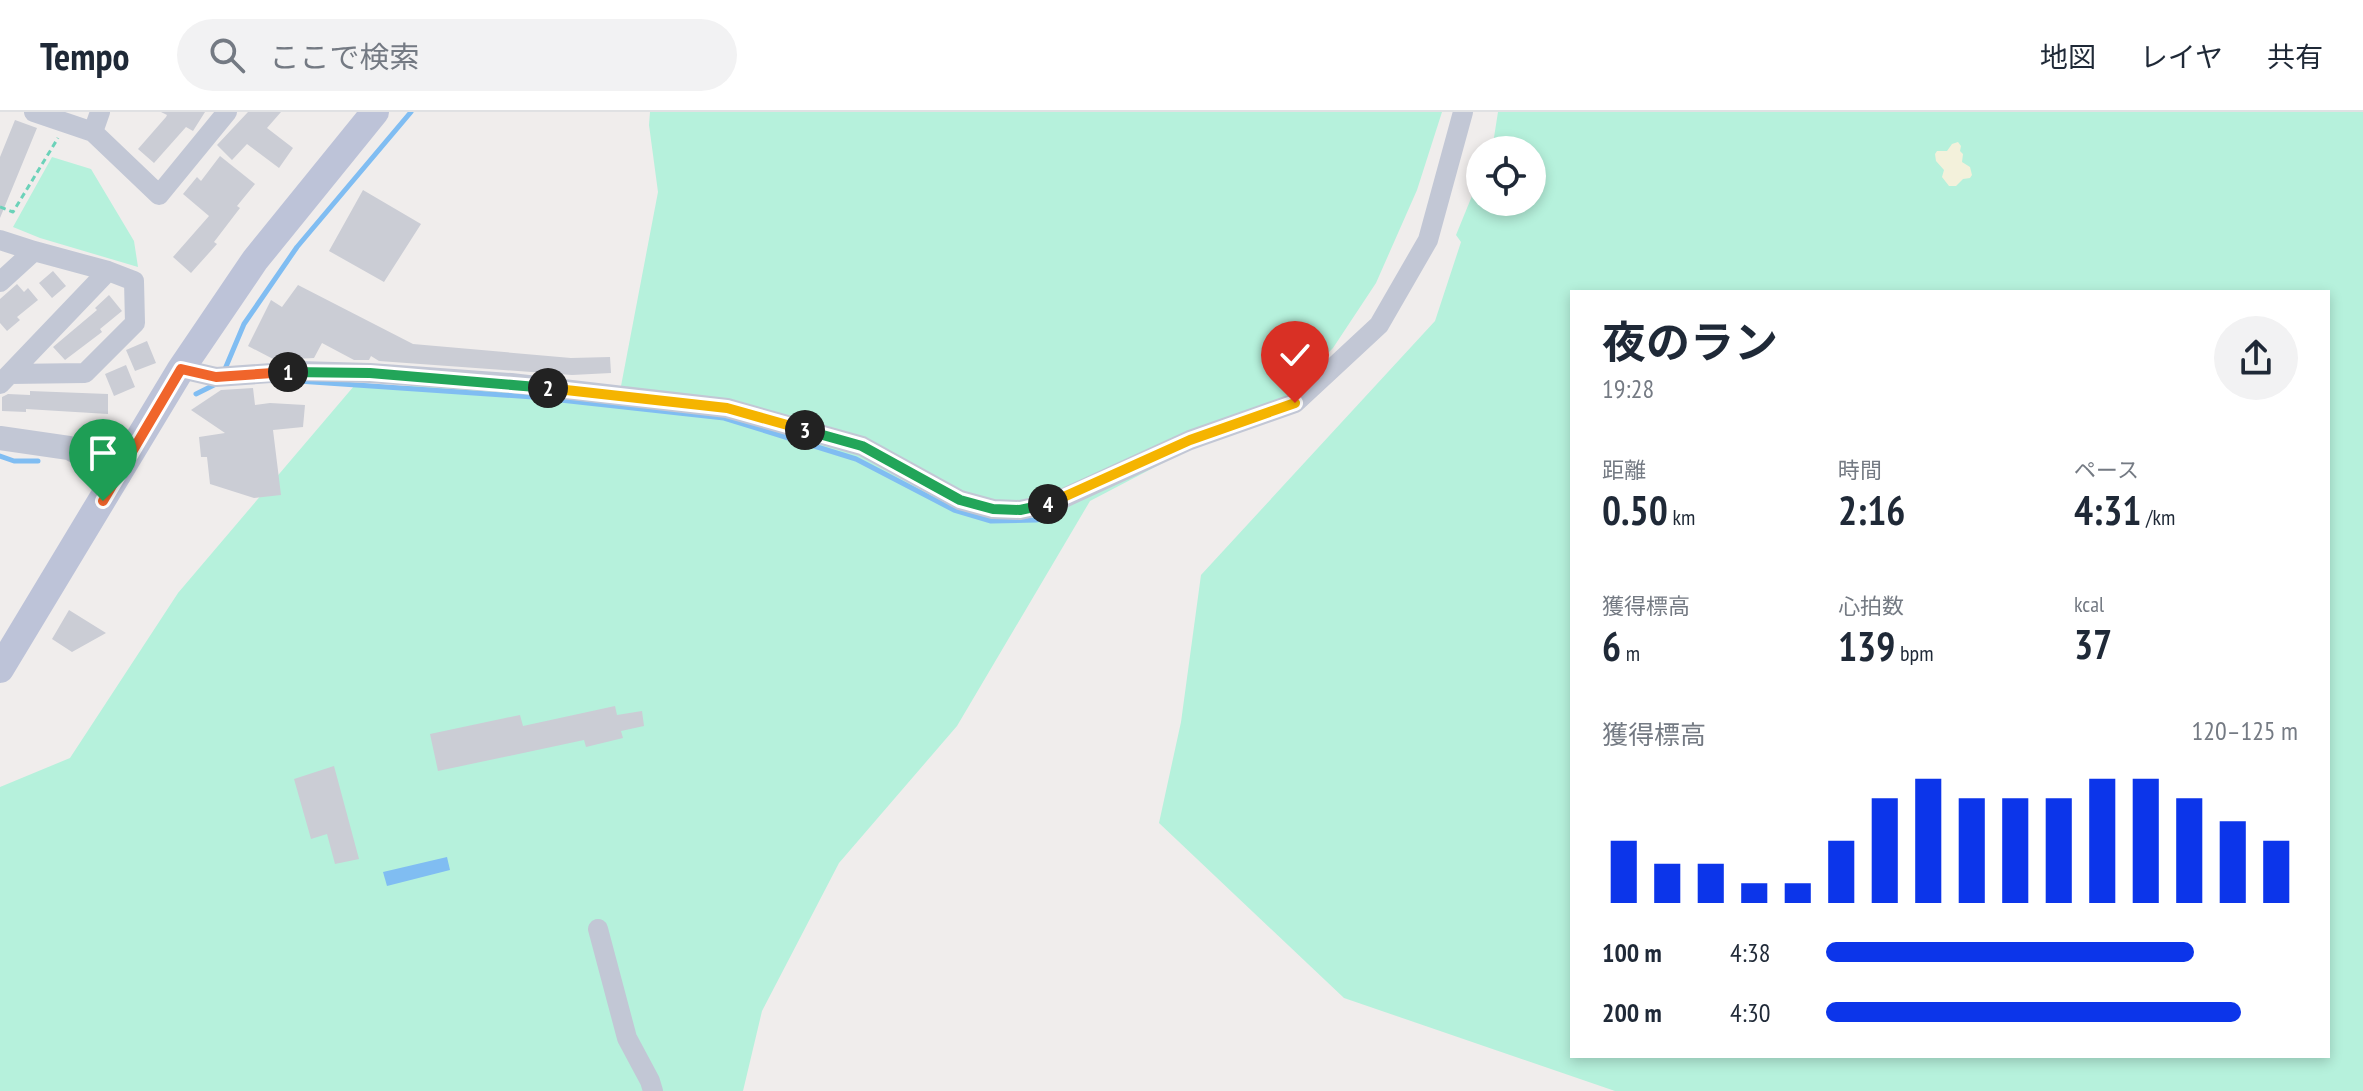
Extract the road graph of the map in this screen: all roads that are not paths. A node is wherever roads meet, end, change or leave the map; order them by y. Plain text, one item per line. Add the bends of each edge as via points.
1 (34, 112) edge
2 (227, 112) edge
3 (375, 112) edge
4 (1463, 112) edge
5 (96, 122) edge
6 (0, 240) edge
7 (34, 251) junction
8 (108, 271) junction
9 (0, 282) edge
10 (181, 369) junction
11 (5, 379) edge
12 (0, 438) edge
13 (119, 475) junction
14 (0, 669) edge
15 (598, 929) dead end
16 (653, 1091) edge

1 - 5 street via 67,123
2 - 5 street via 159,195
3 - 10 main road via 255,260
4 - 10 street via 1428,240 1379,325 1295,403 1190,440 1053,503 1020,510 960,500 862,446 727,408 464,380 299,371 216,377
6 - 7 street
7 - 8 street
7 - 9 street
8 - 11 street
8 - 11 street via 134,281 135,323 85,373
10 - 13 main road
12 - 13 street via 69,448
13 - 14 main road
15 - 16 street via 627,1038

